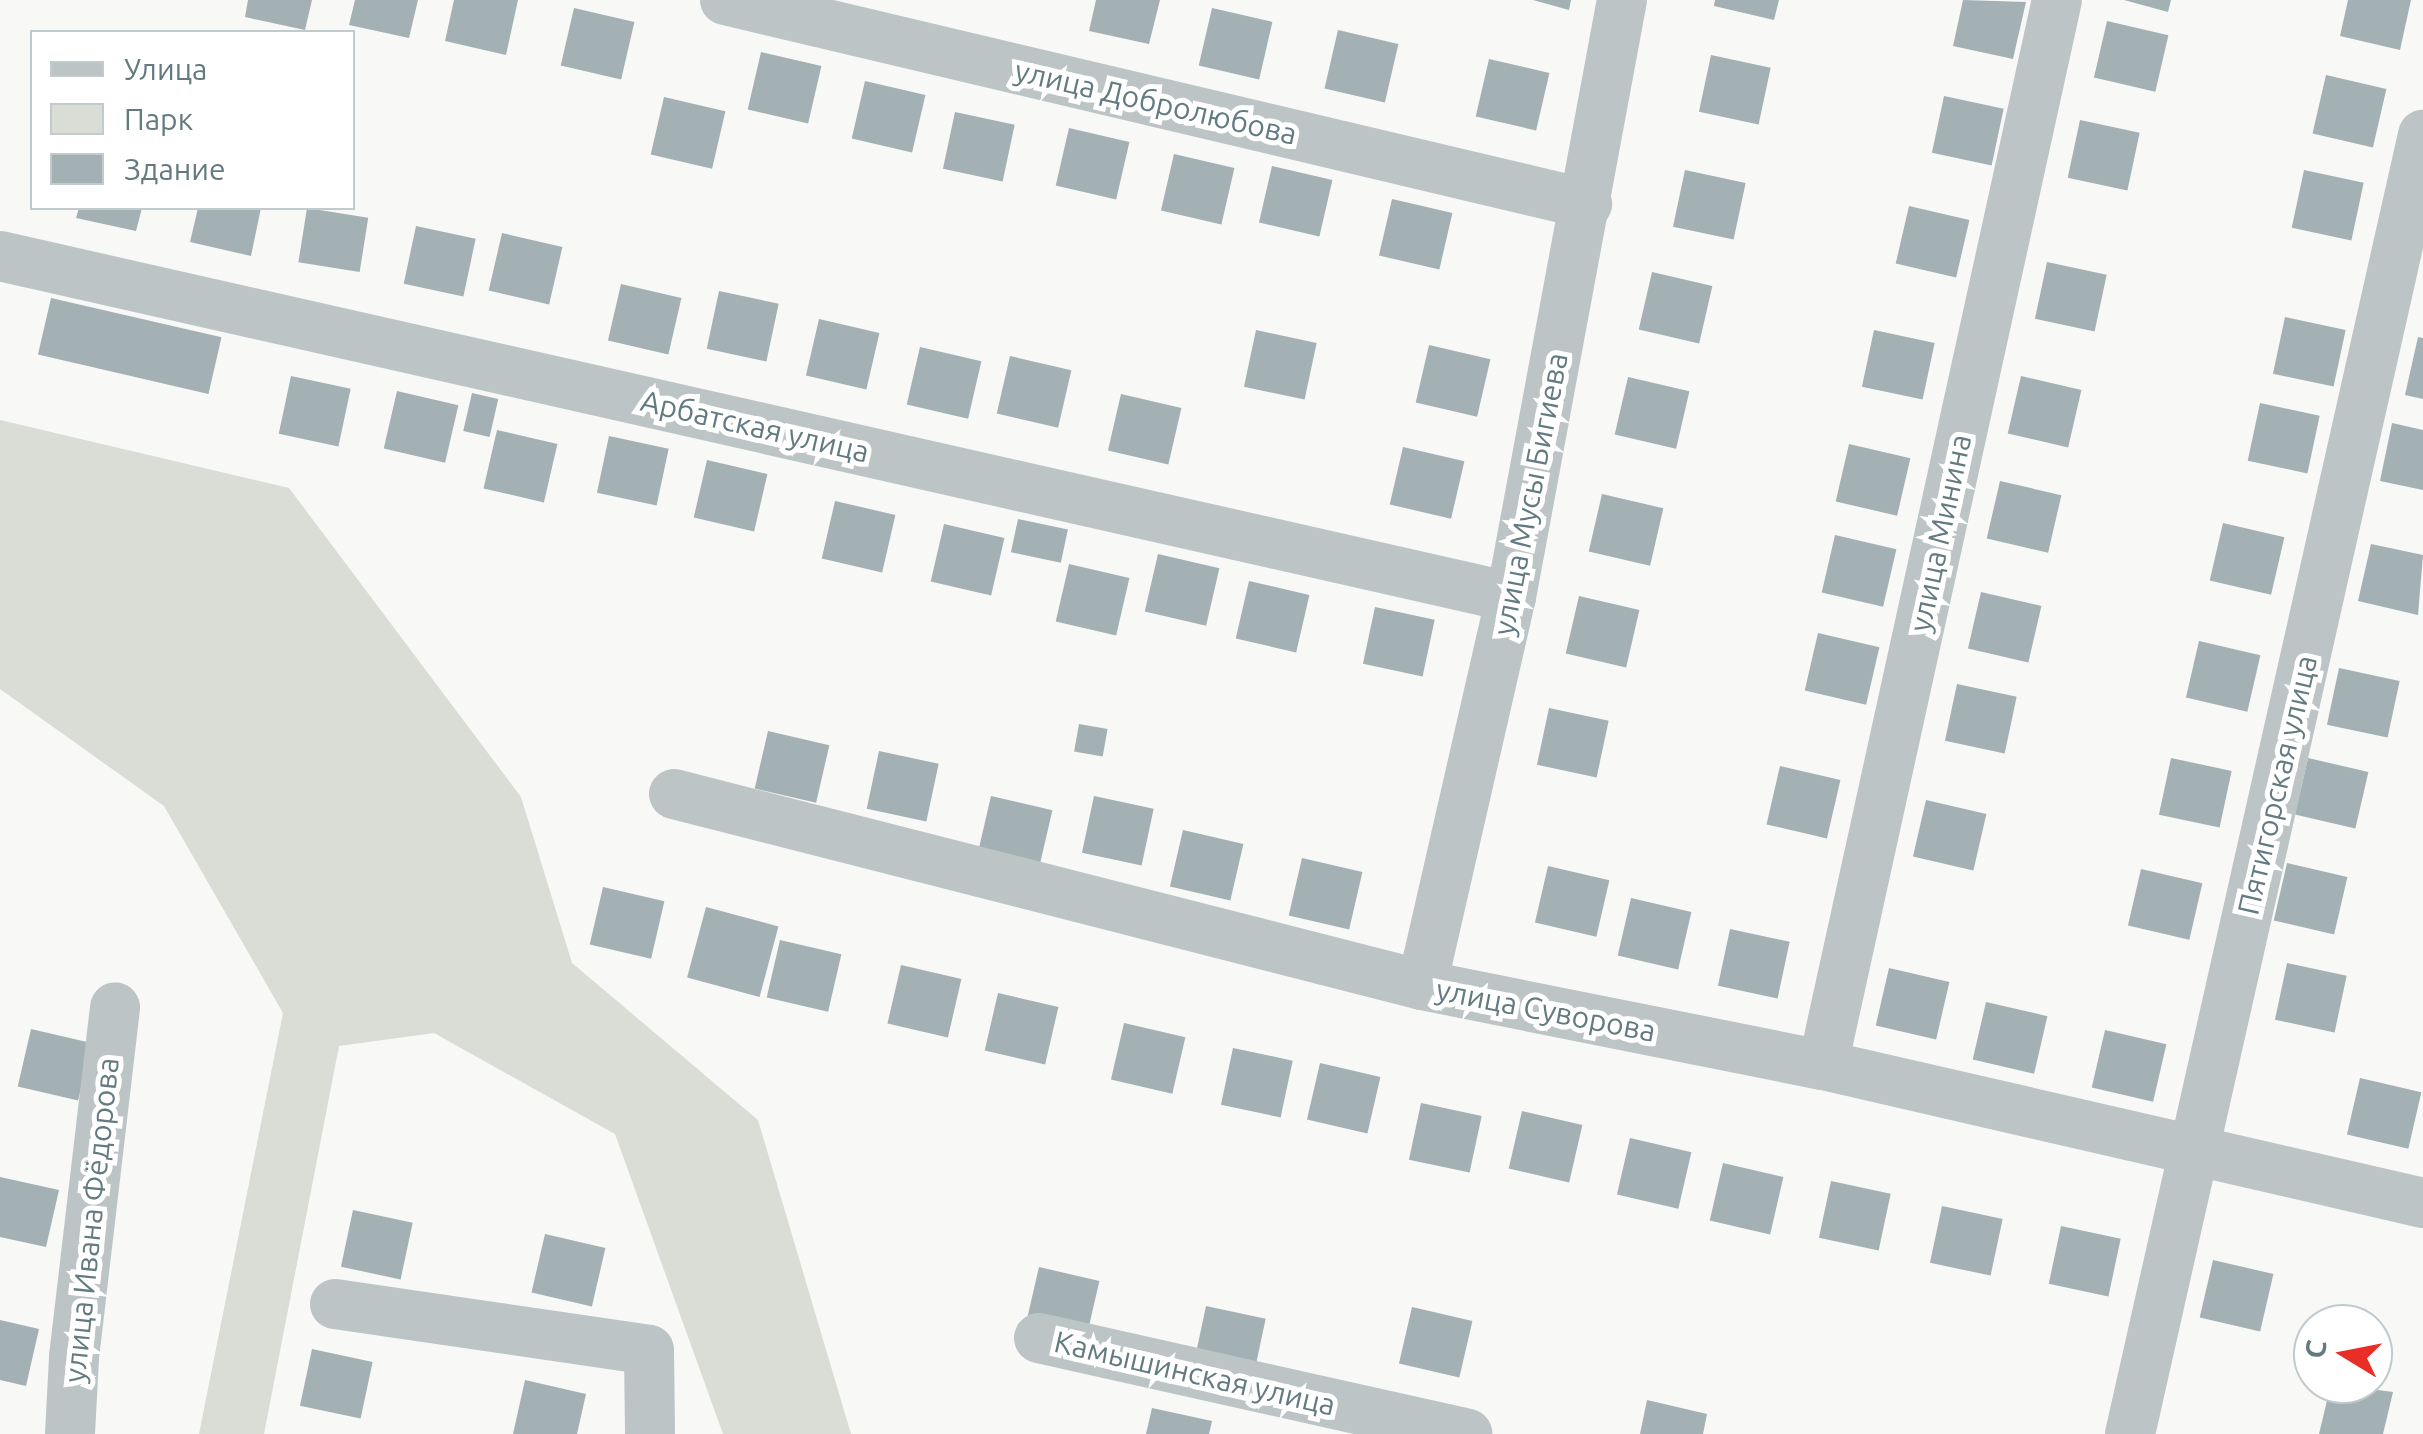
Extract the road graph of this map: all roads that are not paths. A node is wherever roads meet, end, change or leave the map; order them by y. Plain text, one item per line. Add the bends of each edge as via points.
1 (725, 0) edge
2 (1622, 0) edge
3 (2057, 0) edge
4 (2423, 135) edge
5 (1587, 204) junction
6 (0, 256) edge
7 (1511, 597) junction
8 (674, 794) dead end
9 (1422, 985) junction
10 (116, 1007) dead end
11 (1823, 1065) junction
12 (2195, 1150) junction
13 (2423, 1203) edge
14 (334, 1304) dead end
15 (1039, 1338) dead end
16 (70, 1434) edge
17 (650, 1434) edge
18 (1467, 1434) edge
19 (2130, 1434) edge

1 - 5 street, улица Добролюбова
2 - 5 street, улица Мусы Бигиева
3 - 11 street, улица Минина
4 - 12 street, Пятигорская улица
5 - 7 street, улица Мусы Бигиева
6 - 7 street, Арбатская улица
7 - 9 street, улица Мусы Бигиева
8 - 9 street, улица Суворова
9 - 11 street, улица Суворова
10 - 16 street, улица Ивана Фёдорова
11 - 12 street, улица Суворова
12 - 13 street, улица Суворова
12 - 19 street, Пятигорская улица
14 - 17 street via 649,1350
15 - 18 street, Камышинская улица

